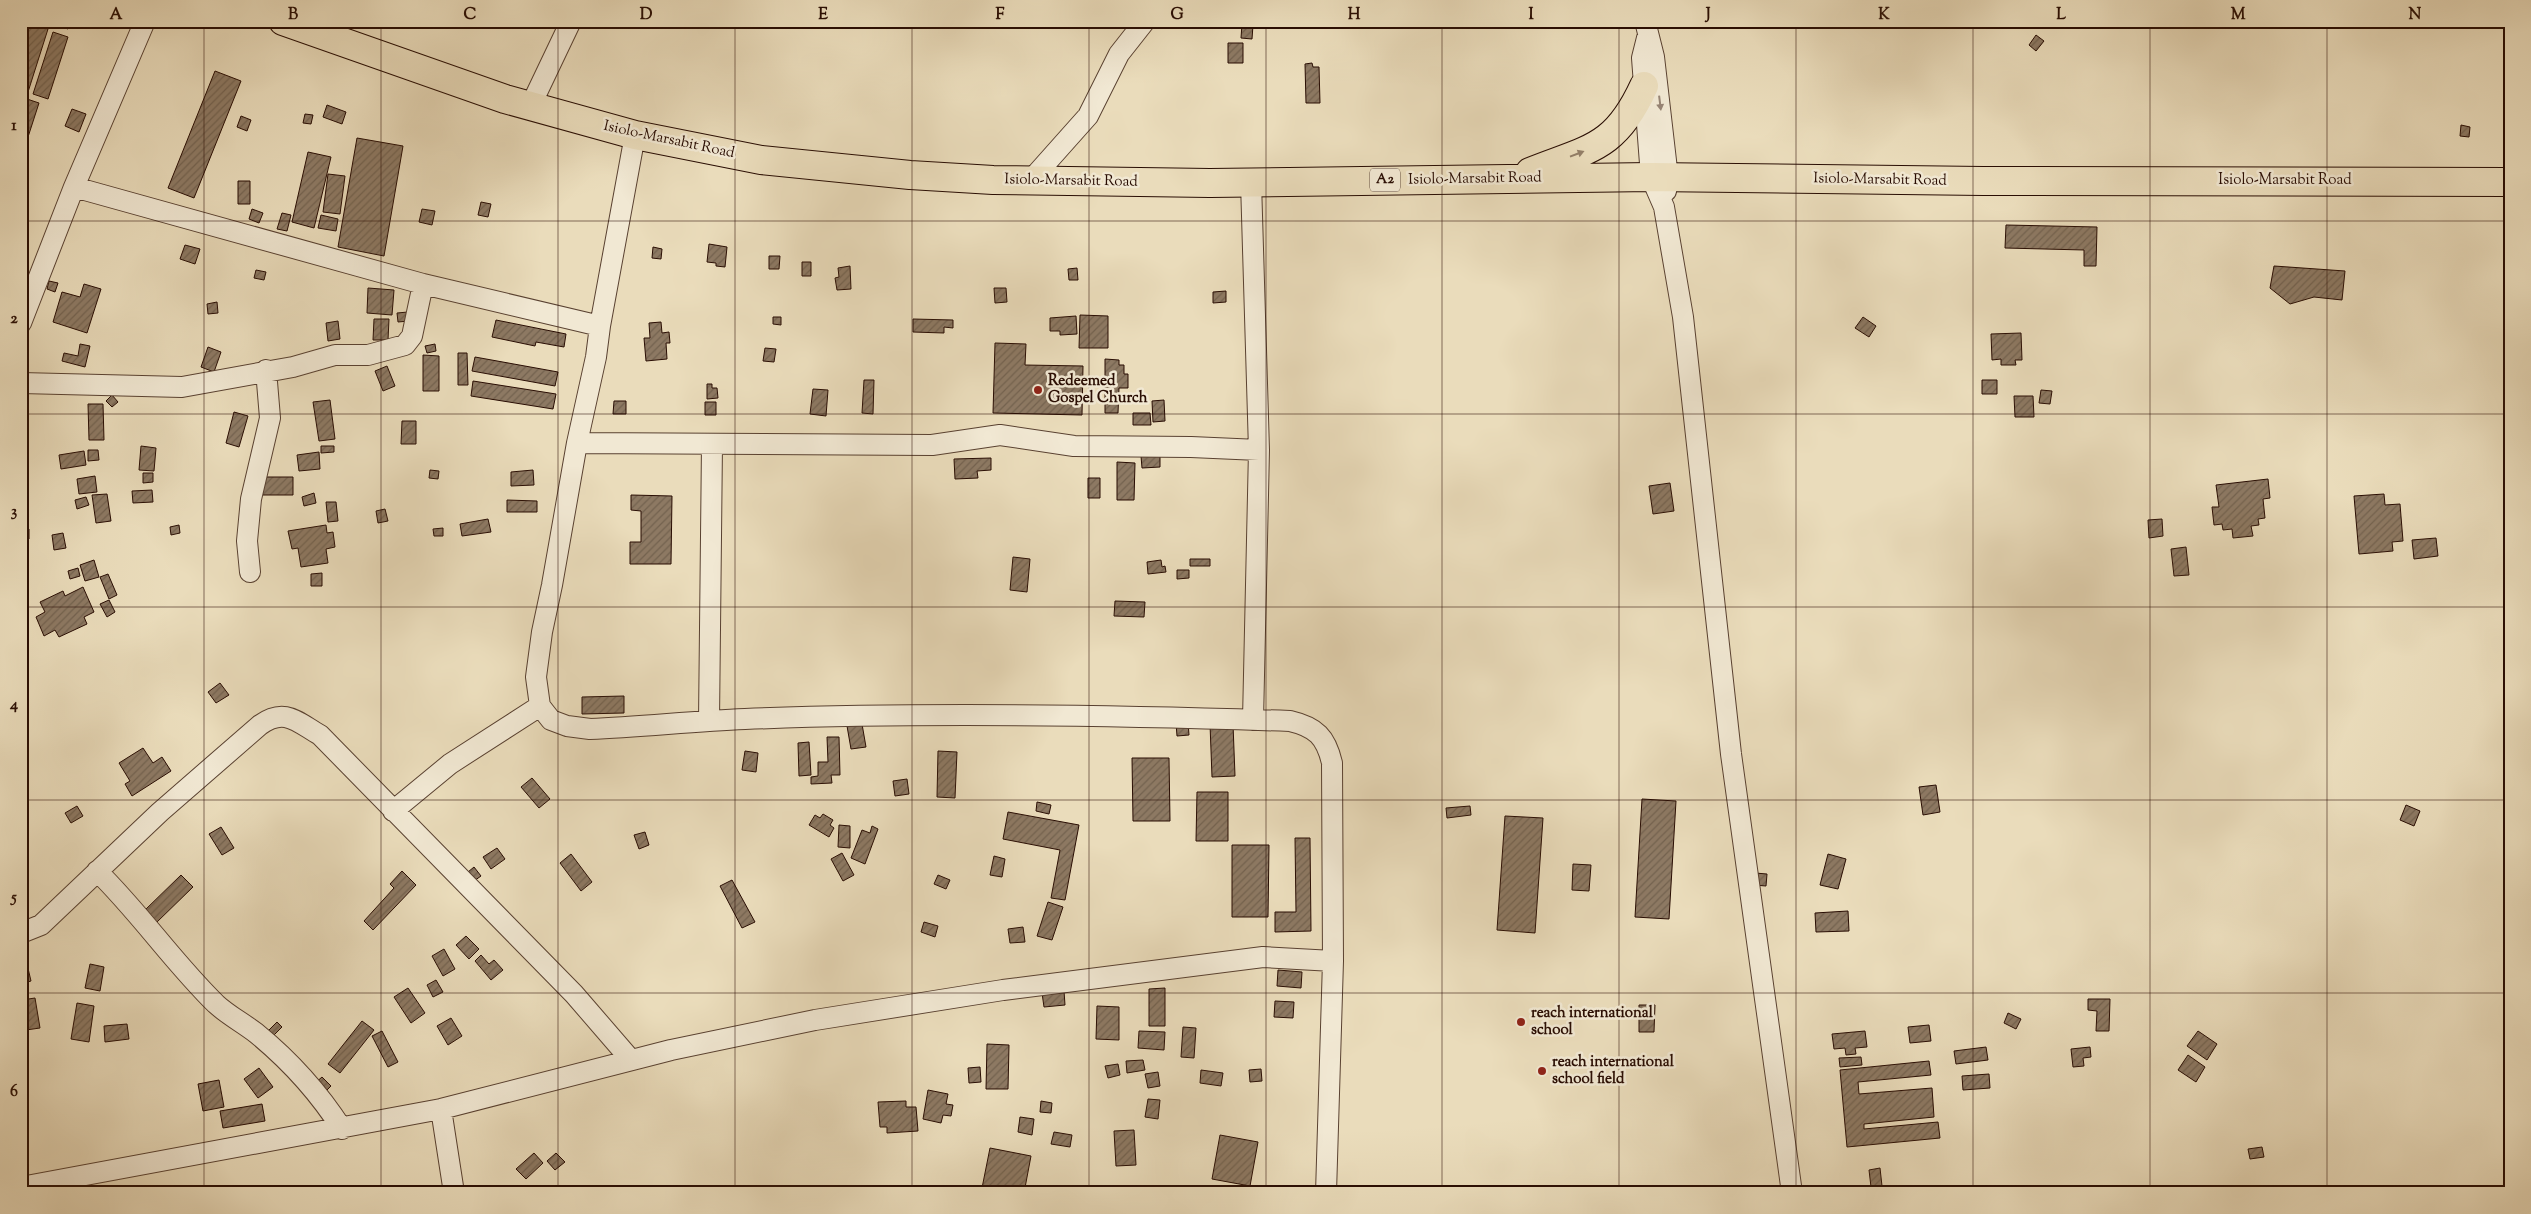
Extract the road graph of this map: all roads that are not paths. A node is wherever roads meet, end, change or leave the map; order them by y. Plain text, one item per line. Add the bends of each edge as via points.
1 (145, 21) edge
2 (283, 21) edge
3 (571, 21) edge
4 (1145, 21) edge
5 (1646, 30) edge
6 (1644, 86) junction
7 (530, 107) junction
8 (635, 135) junction
9 (1515, 178) junction
10 (1660, 178) junction
11 (1031, 180) junction
12 (1251, 182) junction
13 (2510, 182) edge
14 (74, 187) junction
15 (423, 284) junction
16 (21, 323) edge
17 (600, 326) junction
18 (266, 370) junction
19 (21, 383) edge
20 (577, 443) junction
21 (712, 444) junction
22 (1259, 450) junction
23 (250, 572) dead end
24 (540, 706) junction
25 (1253, 720) junction
26 (709, 722) junction
27 (393, 811) junction
28 (98, 871) junction
29 (21, 934) edge
30 (1333, 961) junction
31 (631, 1060) junction
32 (441, 1109) junction
33 (342, 1128) junction
34 (21, 1187) edge
35 (454, 1193) edge
36 (1326, 1193) edge
37 (1792, 1193) edge

1 - 14 street
2 - 7 highway, Isiolo-Marsabit Road / A2
3 - 7 street
4 - 11 street via 1119,54 1088,116
5 - 6 street via 1642,58
5 -> 10 street via 1655,66
9 -> 6 highway via 1607,139 1629,117
6 - 10 street
7 - 8 highway, Isiolo-Marsabit Road / A2
8 - 11 highway, Isiolo-Marsabit Road / A2 via 761,160 910,175
8 - 17 street
9 - 10 highway, Isiolo-Marsabit Road / A2
9 - 12 highway, Isiolo-Marsabit Road / A2
10 - 13 highway, Isiolo-Marsabit Road / A2
10 - 37 street via 1683,317 1731,754
11 - 12 highway, Isiolo-Marsabit Road / A2
12 - 22 street
14 - 15 street
14 - 16 street
15 - 17 street
15 - 18 street via 412,336 405,345 368,355 335,355 293,367
17 - 20 street
18 - 19 street via 182,387
18 - 23 street via 270,418 251,499 247,541
20 - 21 street
20 - 24 street via 538,655 536,677
21 - 22 street via 932,444 1000,435 1074,446 1191,446
21 - 26 street
22 - 25 street
24 - 26 street via 551,720 590,729
24 - 27 street via 450,764
25 - 26 street via 870,716
25 - 30 street via 1306,724 1328,745 1332,763
27 - 28 street via 320,736 292,719 275,716 260,725 160,812
27 - 31 street via 574,994
28 - 29 street via 41,925
28 - 33 street via 218,1006 256,1034 305,1080
30 - 31 street via 1263,957 1013,989 815,1020
30 - 36 street
31 - 32 street
32 - 33 street
32 - 35 street
33 - 34 street

